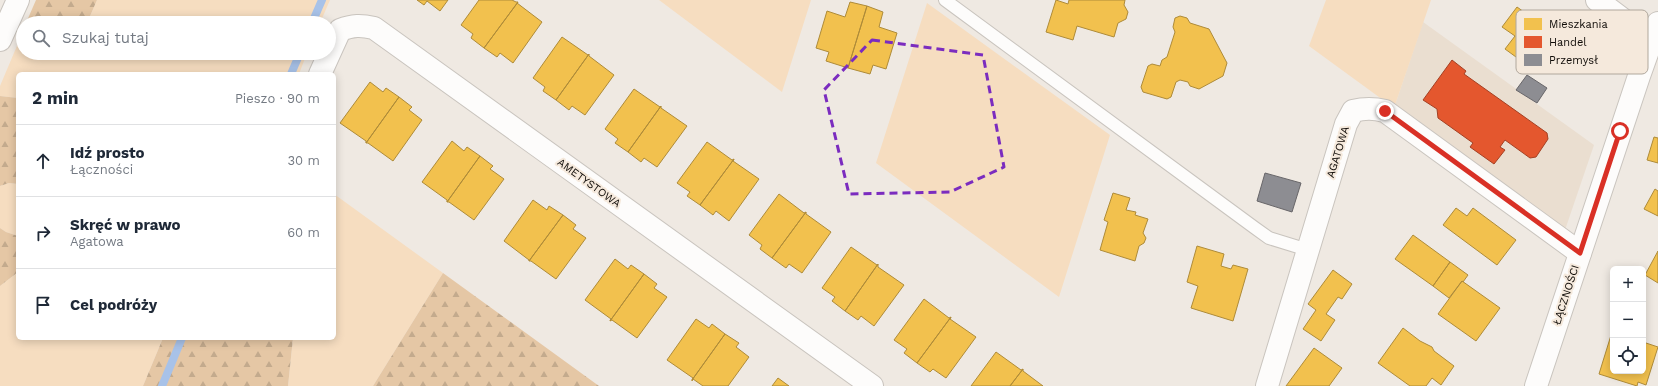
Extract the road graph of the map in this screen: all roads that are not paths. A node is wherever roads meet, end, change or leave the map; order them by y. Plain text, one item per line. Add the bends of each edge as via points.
1 (18, 0) edge
2 (945, 0) edge
3 (1597, 0) edge
4 (1610, 10) edge
5 (1656, 34) edge
6 (336, 39) edge
7 (0, 40) edge
8 (1648, 54) edge
9 (326, 60) edge
10 (321, 72) edge
11 (1640, 74) edge
12 (1308, 250) junction
13 (1580, 253) junction
14 (872, 386) edge
15 (1267, 386) edge
16 (1536, 386) edge

1 - 7 street
2 - 12 lane via 1268,238
3 - 4 street
5 - 8 street, ŁĄCZNOŚCI
6 - 14 street, AMETYSTOWA via 340,30 352,26 374,28
9 - 10 street, AMETYSTOWA
11 - 13 street, ŁĄCZNOŚCI
12 - 13 street, AGATOWA via 1352,111 1374,108 1385,111
12 - 15 street, AGATOWA
13 - 16 street, ŁĄCZNOŚCI

